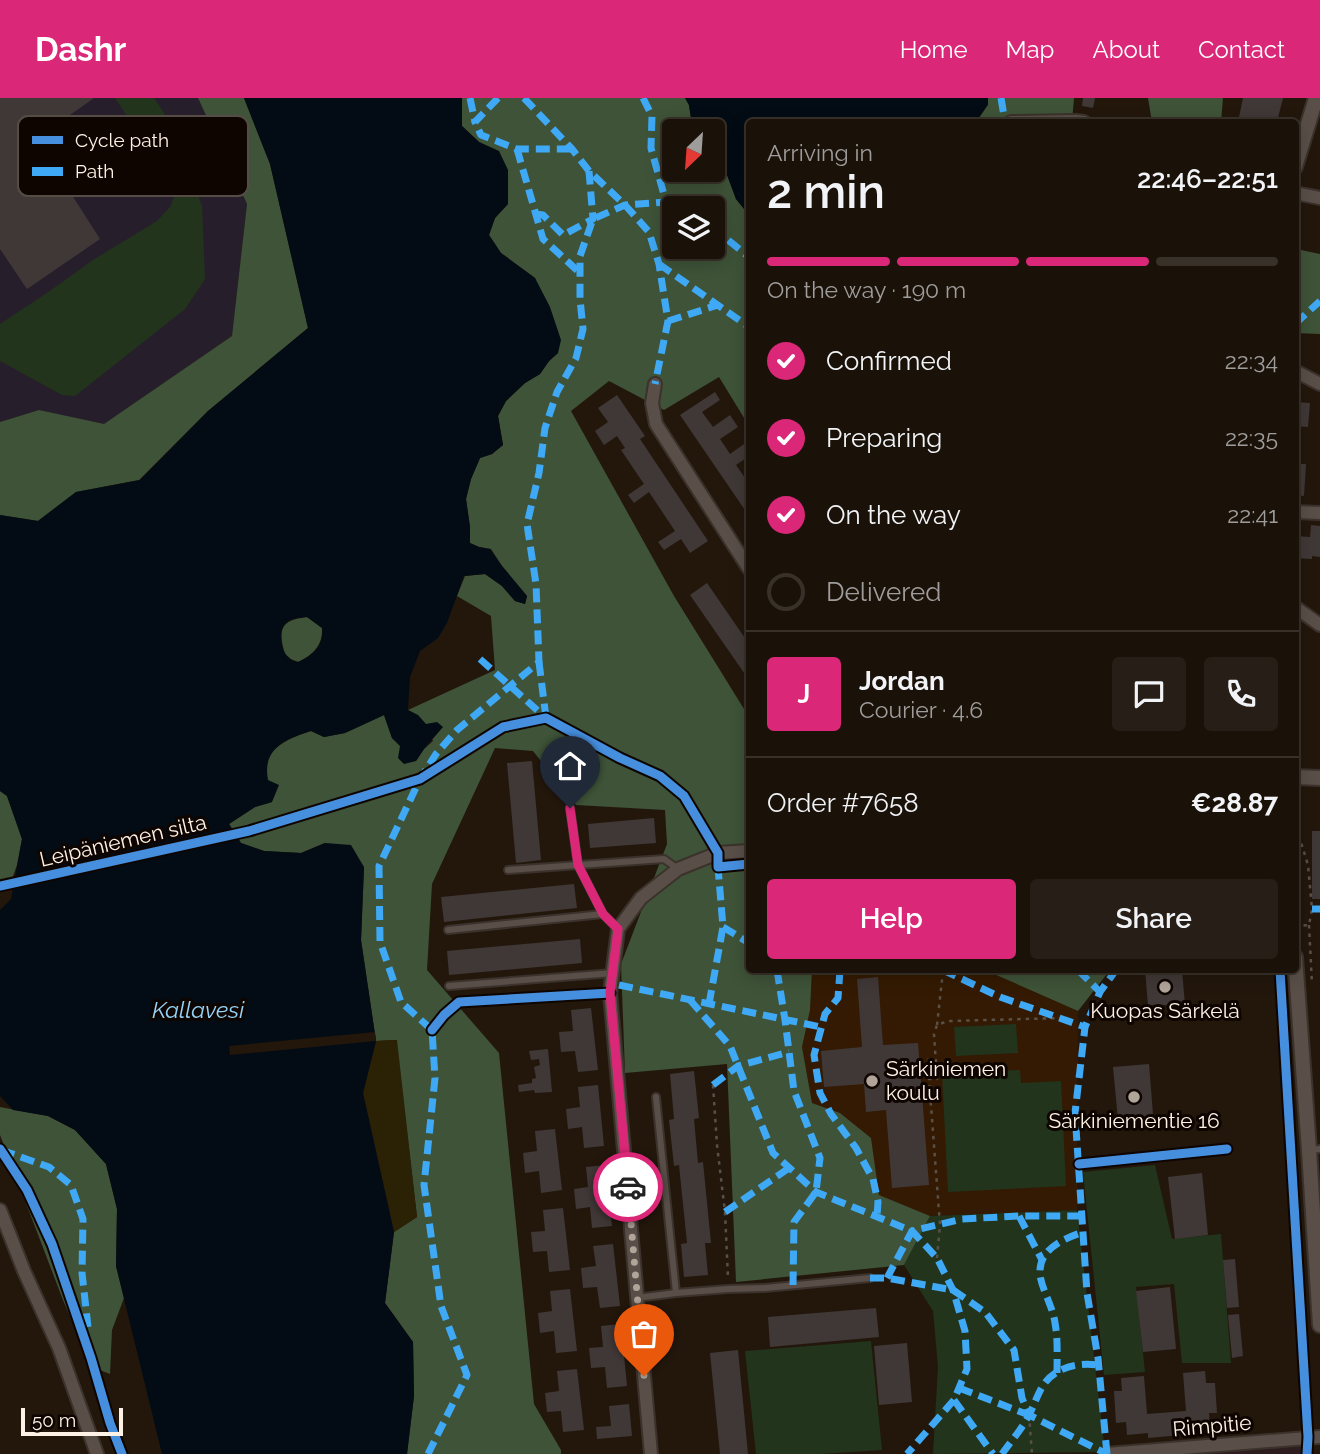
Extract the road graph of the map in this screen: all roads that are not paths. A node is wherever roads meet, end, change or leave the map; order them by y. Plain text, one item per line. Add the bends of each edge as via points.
1 (1315, 98) edge
2 (1299, 152) edge
3 (1299, 195) edge
4 (1320, 198) edge
5 (1299, 373) edge
6 (655, 384) dead end
7 (1320, 384) edge
8 (1299, 512) edge
9 (1320, 513) edge
10 (746, 564) edge
11 (1299, 610) edge
12 (1320, 625) edge
13 (1299, 776) edge
14 (1320, 778) edge
15 (570, 808) dead end
16 (746, 851) edge
17 (578, 865) junction
18 (678, 869) junction
19 (508, 870) dead end
20 (603, 914) junction
21 (618, 929) junction
22 (448, 930) dead end
23 (612, 973) junction
24 (1297, 973) edge
25 (449, 986) dead end
26 (656, 1097) dead end
27 (1315, 1150) edge
28 (0, 1210) edge
29 (870, 1278) dead end
30 (676, 1293) junction
31 (637, 1298) junction
32 (1319, 1299) edge
33 (1320, 1325) edge
34 (1320, 1437) edge
35 (1231, 1449) edge
36 (97, 1454) edge
37 (651, 1454) edge
38 (1107, 1454) edge

1 - 2 street
3 - 4 street
5 - 7 street
6 - 10 street via 656,424
8 - 9 street
11 - 12 street
13 - 14 street
15 - 17 lane
16 - 18 street via 718,853
17 - 18 lane via 664,859
17 - 19 lane
17 - 20 lane
18 - 21 street via 641,898
20 - 21 lane
20 - 22 lane
21 - 23 street
23 - 25 lane
23 - 31 street via 610,993
24 - 27 street
26 - 30 lane
27 - 32 street
28 - 36 street via 59,1348
29 - 30 lane
30 - 31 lane
31 - 37 street
32 - 33 street
34 - 35 street, Rimpitie
35 - 38 street, Rimpitie

